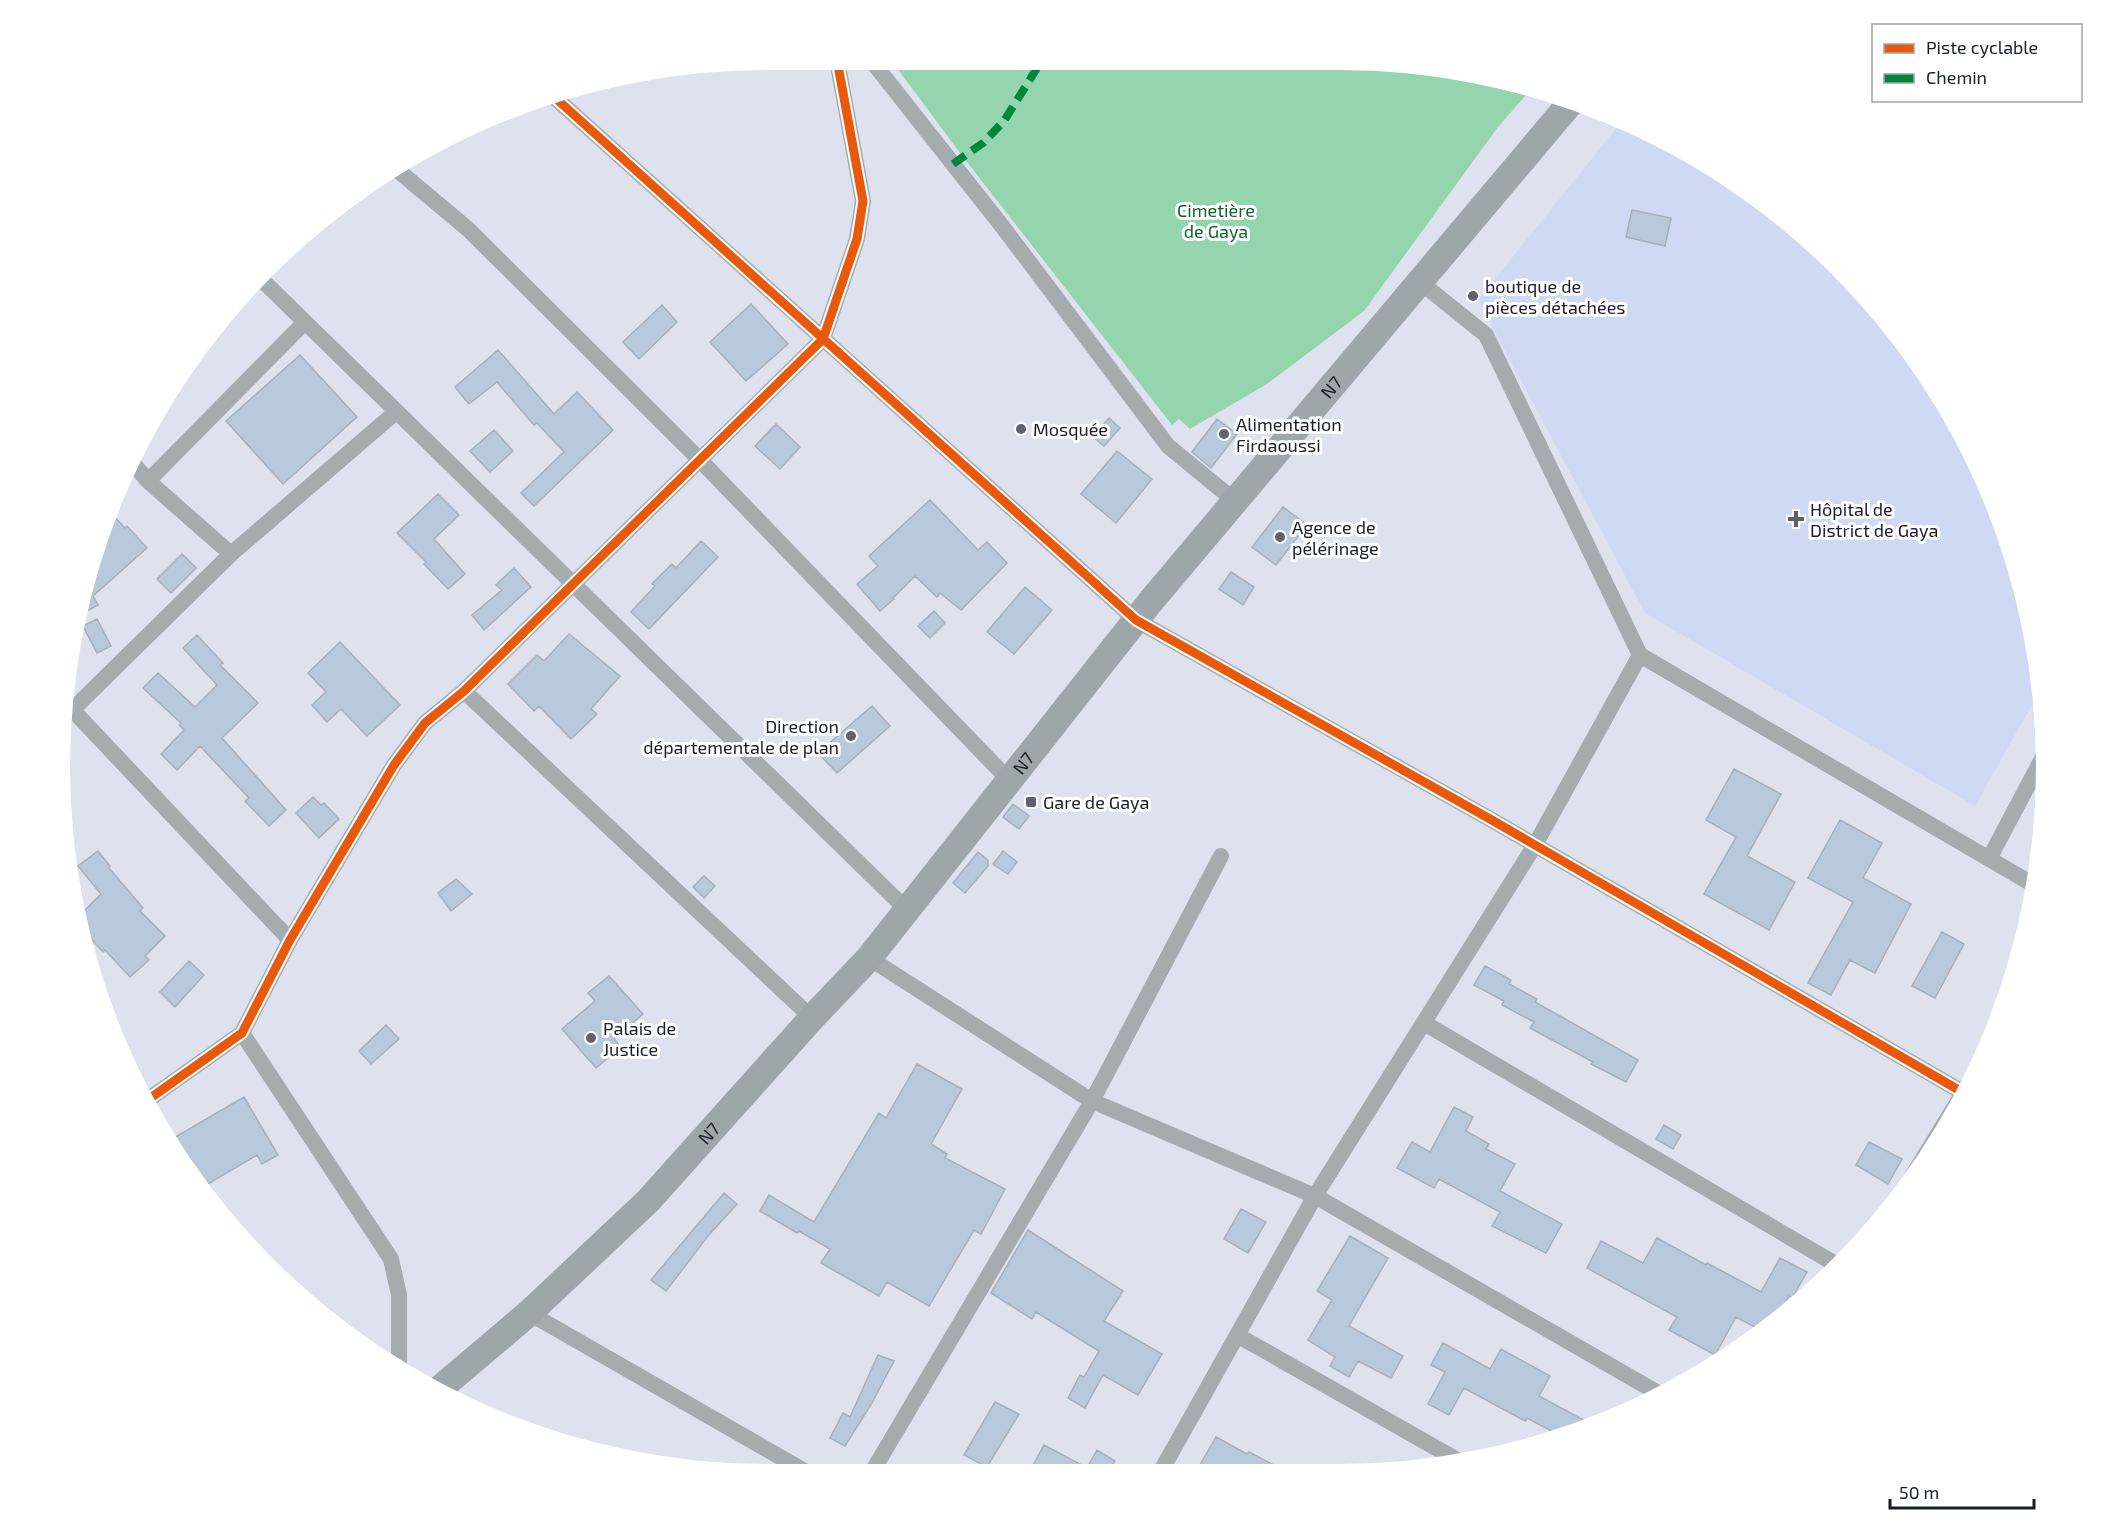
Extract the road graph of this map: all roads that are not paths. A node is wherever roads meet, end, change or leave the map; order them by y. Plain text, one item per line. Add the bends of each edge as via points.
1 (839, 70) edge
2 (879, 70) edge
3 (560, 102) edge
4 (1566, 108) edge
5 (402, 174) edge
6 (1420, 282) junction
7 (266, 284) edge
8 (304, 323) junction
9 (823, 339) junction
10 (396, 412) junction
11 (700, 460) junction
12 (138, 469) edge
13 (148, 481) junction
14 (1235, 501) junction
15 (231, 554) junction
16 (573, 584) junction
17 (1136, 620) junction
18 (1640, 655) junction
19 (464, 691) junction
20 (74, 705) edge
21 (73, 713) edge
22 (2036, 770) edge
23 (1009, 780) junction
24 (1535, 845) junction
25 (1221, 856) dead end
26 (1989, 859) junction
27 (2026, 880) edge
28 (907, 910) junction
29 (290, 940) junction
30 (869, 958) junction
31 (812, 1018) junction
32 (1424, 1023) junction
33 (242, 1033) junction
34 (1958, 1086) edge
35 (153, 1096) edge
36 (1092, 1101) junction
37 (1315, 1196) junction
38 (1830, 1261) edge
39 (529, 1313) junction
40 (1237, 1335) junction
41 (399, 1359) edge
42 (444, 1385) edge
43 (1653, 1390) edge
44 (1450, 1455) edge
45 (791, 1464) edge
46 (877, 1464) edge
47 (1165, 1464) edge

1 - 9 street via 863,201 856,239
2 - 14 street via 1168,446
3 - 9 street
4 - 6 main road, N7
5 - 11 street via 469,230
6 - 14 main road, N7
6 - 18 street via 1486,335
7 - 8 street
8 - 10 street
8 - 13 street
9 - 11 street
9 - 17 street
10 - 15 street
10 - 16 street
11 - 16 street
11 - 23 street
12 - 13 street
13 - 15 street
14 - 17 main road, N7
15 - 20 street
16 - 19 street
16 - 28 street
17 - 23 main road, N7
17 - 24 street
18 - 24 street
18 - 26 street
19 - 29 street via 424,723 394,765
19 - 31 street
21 - 29 street
22 - 26 street
23 - 28 main road, N7
24 - 32 street
24 - 34 street
25 - 36 street
26 - 27 street
28 - 30 main road, N7
29 - 33 street
30 - 31 main road, N7
30 - 36 street
31 - 39 main road, N7 via 648,1201
32 - 37 street
32 - 38 street
33 - 35 street
33 - 41 street via 391,1259 399,1295
36 - 37 street
36 - 46 street
37 - 40 street
37 - 43 street
39 - 42 main road, N7
39 - 45 street
40 - 44 street
40 - 47 street

